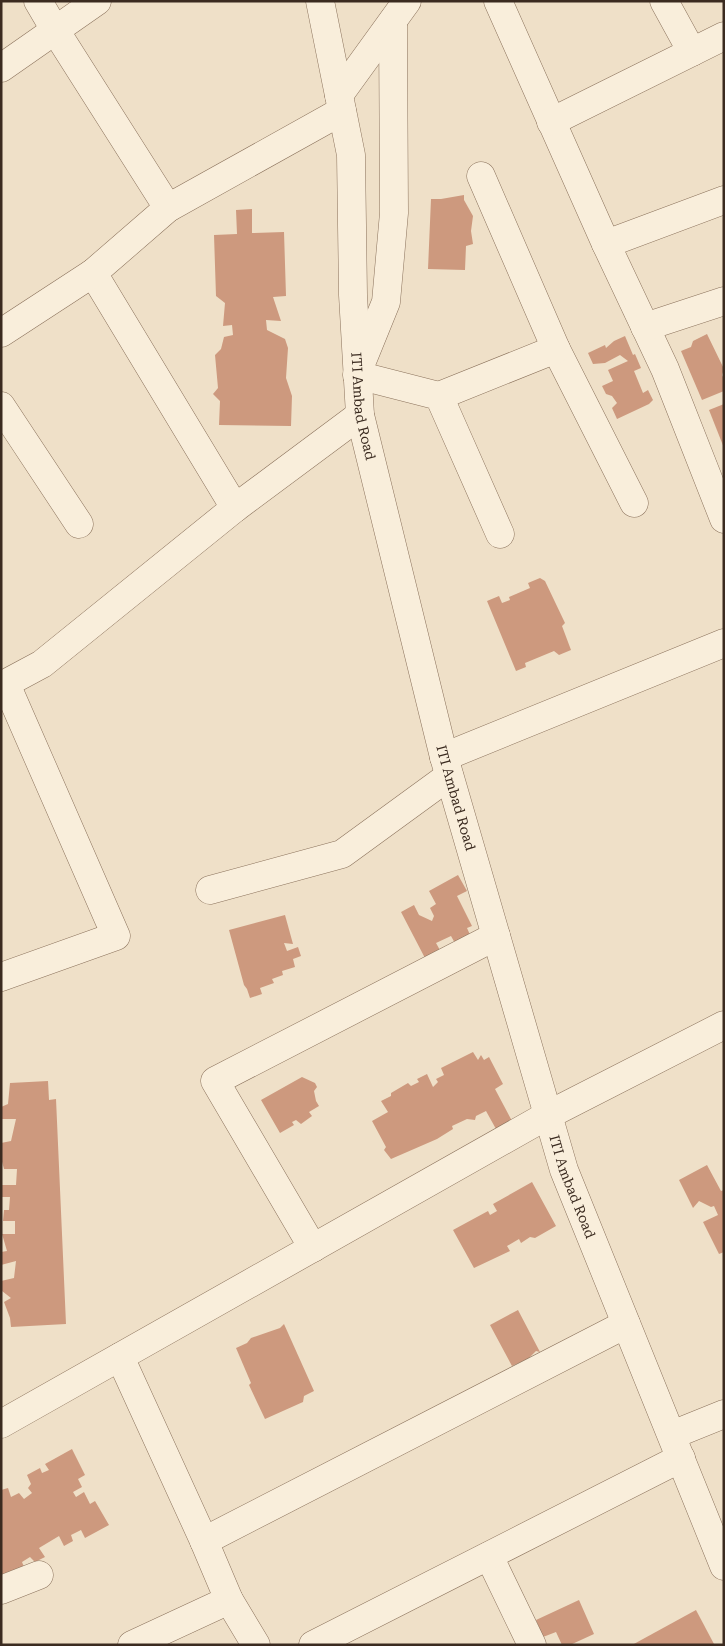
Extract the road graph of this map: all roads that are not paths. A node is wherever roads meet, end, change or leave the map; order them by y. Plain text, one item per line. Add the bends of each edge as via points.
1 (38, 1) edge
2 (96, 1) edge
3 (320, 1) edge
4 (498, 1) edge
5 (664, 1) edge
6 (400, 11) edge
7 (54, 30) junction
8 (724, 36) edge
9 (692, 52) junction
10 (1, 68) edge
11 (341, 103) junction
12 (551, 122) junction
13 (481, 176) dead end
14 (724, 200) edge
15 (168, 208) junction
16 (606, 244) junction
17 (93, 273) junction
18 (724, 301) edge
19 (645, 327) junction
20 (1, 333) edge
21 (556, 349) junction
22 (357, 373) junction
23 (439, 396) junction
24 (1, 406) edge
25 (360, 415) junction
26 (721, 502) edge
27 (634, 503) dead end
28 (236, 508) junction
29 (79, 524) dead end
30 (500, 534) dead end
31 (724, 643) edge
32 (4, 685) edge
33 (446, 766) junction
34 (210, 890) dead end
35 (496, 936) junction
36 (1, 977) edge
37 (720, 1035) edge
38 (548, 1115) junction
39 (313, 1248) junction
40 (626, 1324) junction
41 (120, 1357) junction
42 (724, 1414) edge
43 (1, 1424) edge
44 (676, 1446) junction
45 (204, 1541) junction
46 (488, 1556) junction
47 (724, 1566) edge
48 (39, 1575) dead end
49 (1, 1590) edge
50 (229, 1600) junction
51 (132, 1645) edge
52 (256, 1645) edge
53 (313, 1645) edge
54 (532, 1645) edge

1 - 7 street
2 - 7 street
3 - 11 street, ITI Ambad Road
4 - 12 street
5 - 9 street
6 - 11 street
6 - 22 street via 394,213 386,302
7 - 10 street
7 - 15 street
8 - 9 street
9 - 12 street
11 - 15 street
11 - 22 street, ITI Ambad Road via 351,155
12 - 16 street
13 - 21 street
14 - 16 street
15 - 17 street
16 - 19 street
17 - 20 street
17 - 28 street
18 - 19 street
19 - 26 street
21 - 23 street
21 - 27 street
22 - 23 street
22 - 25 street, ITI Ambad Road
23 - 30 street
24 - 29 street
25 - 28 street
25 - 33 street, ITI Ambad Road
28 - 32 street via 42,664
31 - 33 street
32 - 36 street via 116,936
33 - 34 street via 342,854
33 - 35 street, ITI Ambad Road
35 - 38 street, ITI Ambad Road
35 - 39 street via 215,1081
37 - 38 street
38 - 39 street
38 - 40 street, ITI Ambad Road via 564,1170
39 - 41 street
40 - 44 street, ITI Ambad Road
40 - 45 street
41 - 43 street
41 - 45 street
42 - 44 street
44 - 46 street
44 - 47 street, ITI Ambad Road
45 - 50 street
46 - 53 street
46 - 54 street
48 - 49 street
50 - 51 street
50 - 52 street

